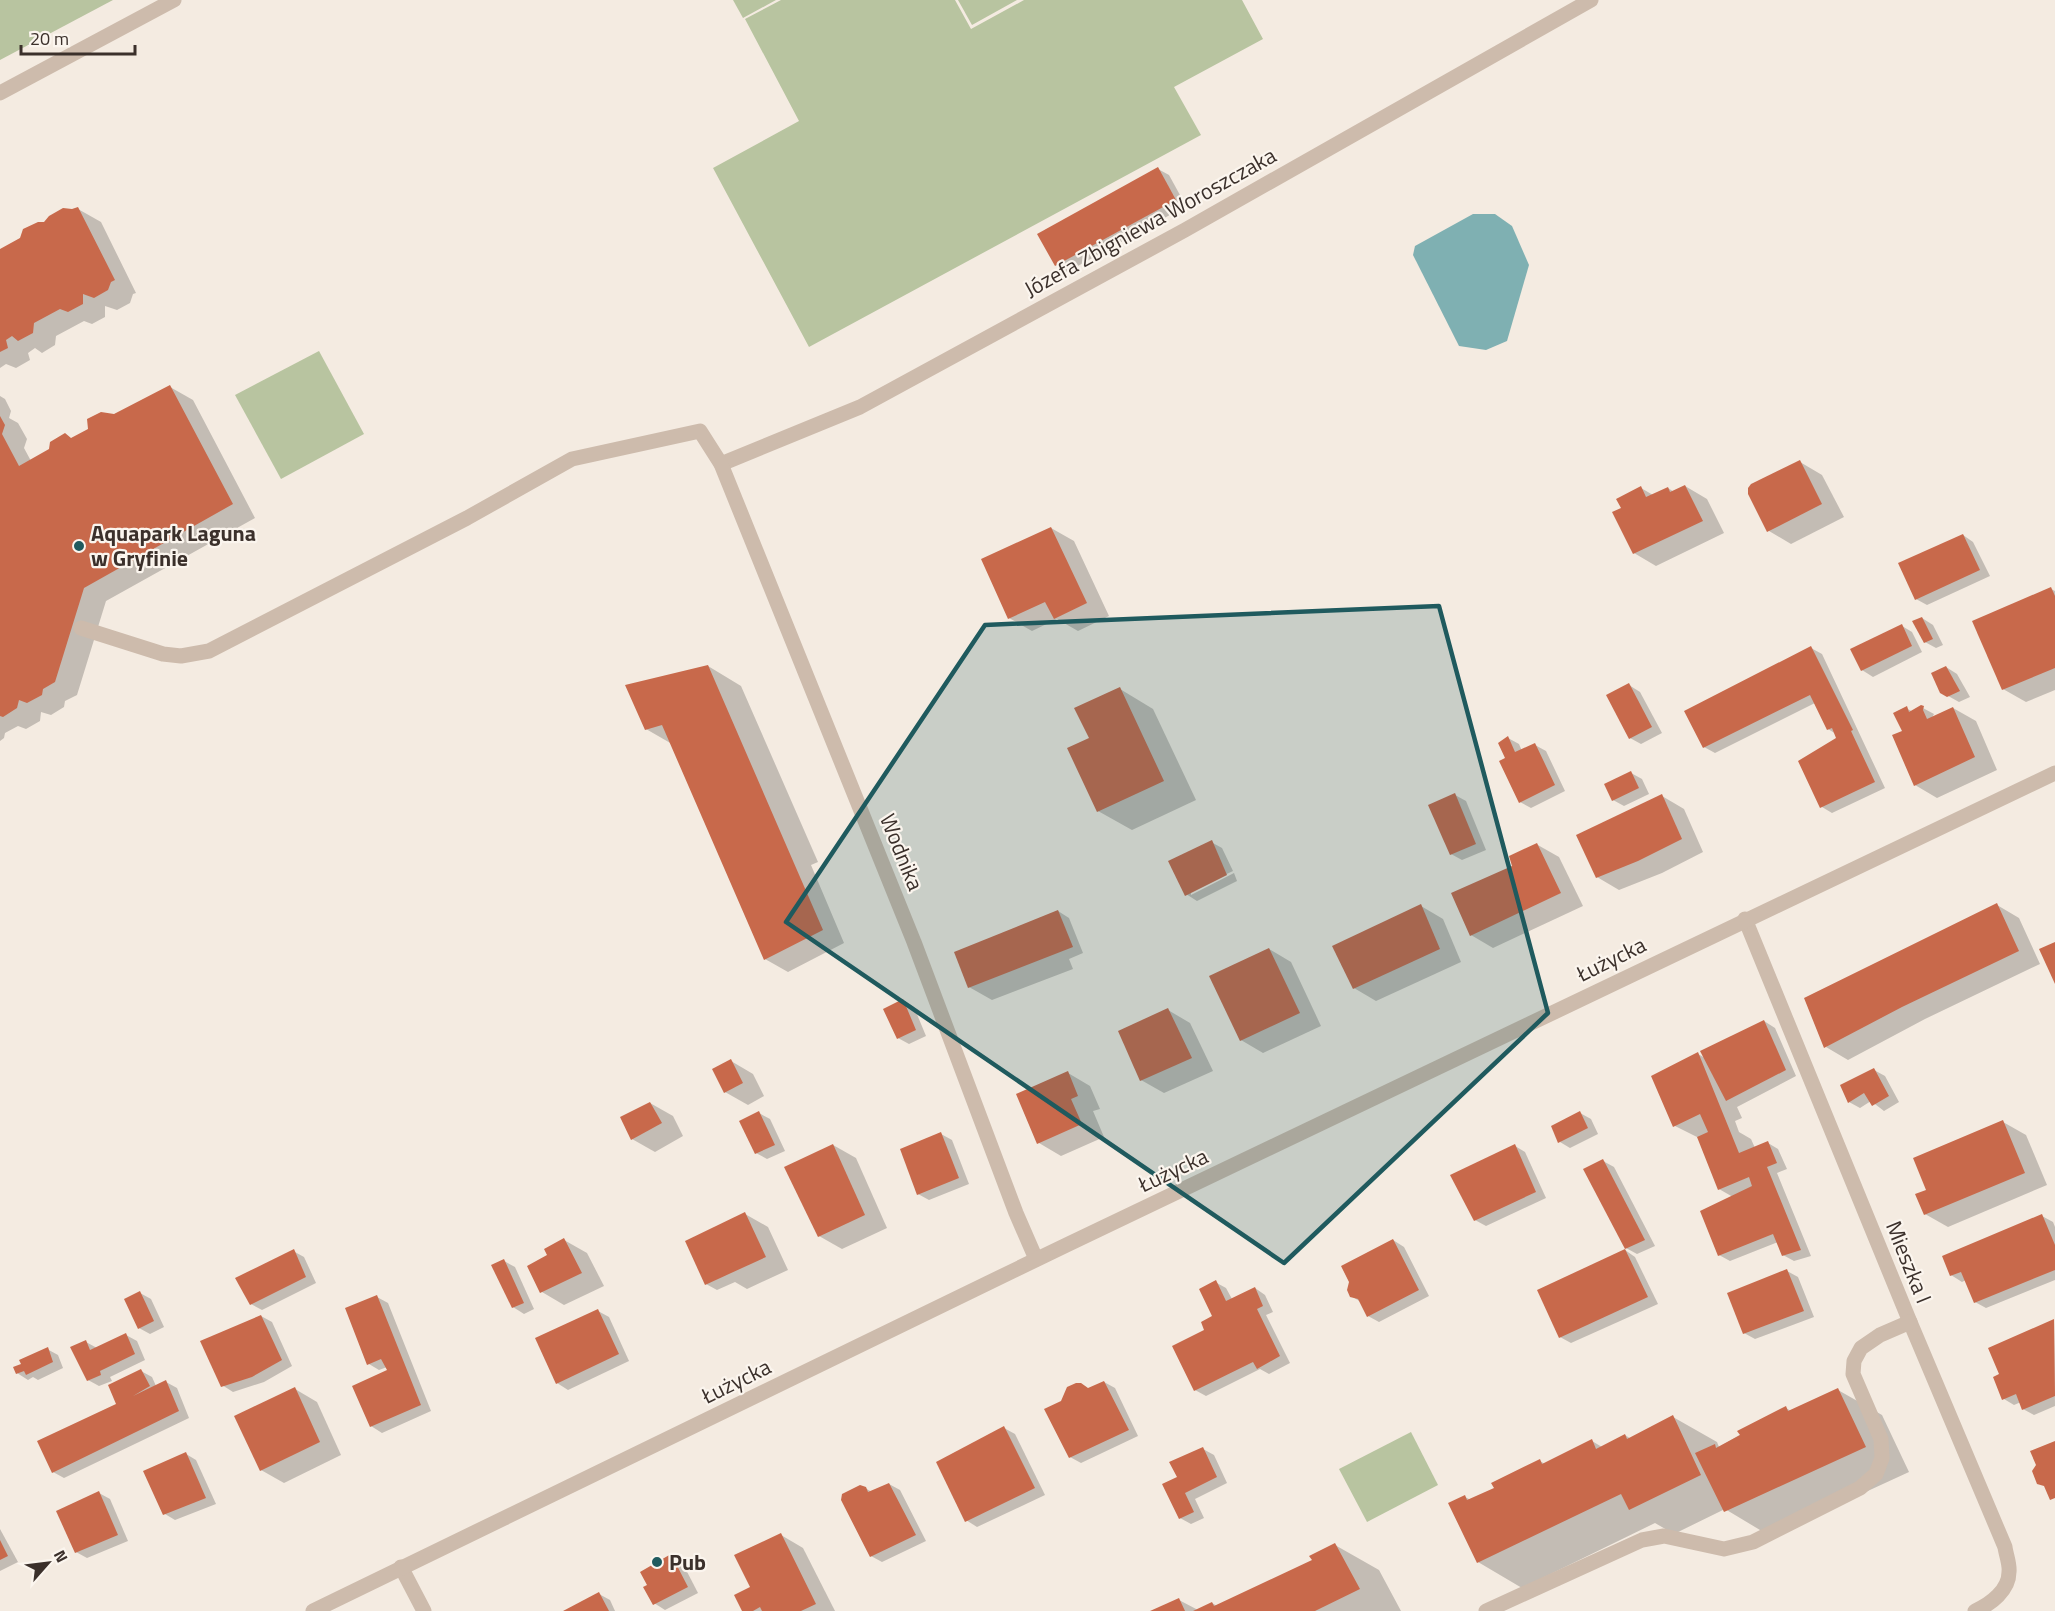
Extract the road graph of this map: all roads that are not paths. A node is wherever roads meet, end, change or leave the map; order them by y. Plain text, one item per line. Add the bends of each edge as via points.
1 (174, 0) edge
2 (1591, 0) edge
3 (0, 93) edge
4 (721, 464) junction
5 (81, 628) dead end
6 (2055, 773) edge
7 (1745, 919) junction
8 (1036, 1259) junction
9 (1910, 1322) junction
10 (401, 1568) junction
11 (313, 1611) edge
12 (424, 1611) edge
13 (1486, 1611) edge
14 (1976, 1611) edge

1 - 3 street
2 - 4 street, Józefa Zbigniewa Woroszczaka via 1185,230 860,407
4 - 5 street, Wodnika via 700,431 572,459 467,518 209,651 181,656 163,654
4 - 8 street, Wodnika via 914,942 1011,1203
6 - 7 street, Łużycka
7 - 8 street, Łużycka
7 - 9 street, Mieszka I
8 - 10 street, Łużycka
9 - 13 street via 1861,1348 1854,1361 1853,1374 1881,1439 1882,1458 1876,1474 1860,1488 1753,1542 1724,1549 1664,1536 1642,1540
9 - 14 street, Mieszka I via 2005,1547 2007,1584 1995,1599
10 - 11 street, Łużycka
10 - 12 street

